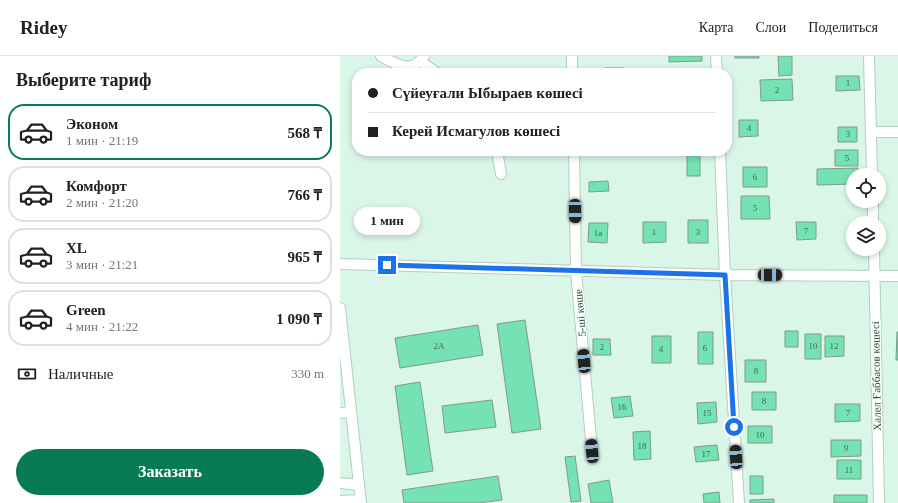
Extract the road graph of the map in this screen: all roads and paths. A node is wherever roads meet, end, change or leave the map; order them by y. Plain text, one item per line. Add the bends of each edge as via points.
1 (381, 56) edge
2 (572, 56) edge
3 (716, 56) edge
4 (869, 56) edge
5 (422, 59) edge
6 (432, 68) edge
7 (572, 68) edge
8 (717, 68) edge
9 (871, 132) junction
10 (898, 132) edge
11 (498, 156) edge
12 (574, 156) edge
13 (720, 156) edge
14 (872, 168) edge
15 (501, 174) dead end
16 (874, 256) edge
17 (340, 264) edge
18 (576, 271) junction
19 (725, 275) junction
20 (874, 276) junction
21 (898, 276) edge
22 (340, 308) edge
23 (341, 334) edge
24 (342, 353) edge
25 (351, 412) junction
26 (340, 413) edge
27 (592, 451) dead end
28 (340, 483) edge
29 (359, 486) junction
30 (340, 501) edge
31 (361, 502) edge
32 (739, 503) edge
33 (879, 503) edge

1 - 5 street via 400,67 410,67
2 - 7 street
3 - 8 street
4 - 9 street
5 - 6 street
9 - 10 street
9 - 14 street
11 - 15 street
12 - 18 street, 5-шi көше
13 - 19 street
16 - 20 street, Халел Ғаббасов көшесі
17 - 18 street
18 - 19 street
18 - 27 street, 5-шi көше
19 - 20 street
19 - 32 street
20 - 21 street
20 - 33 street, Халел Ғаббасов көшесі
22 - 23 street
23 - 24 street
24 - 25 street
25 - 26 street
25 - 29 street
28 - 29 street
29 - 31 street
30 - 31 street

